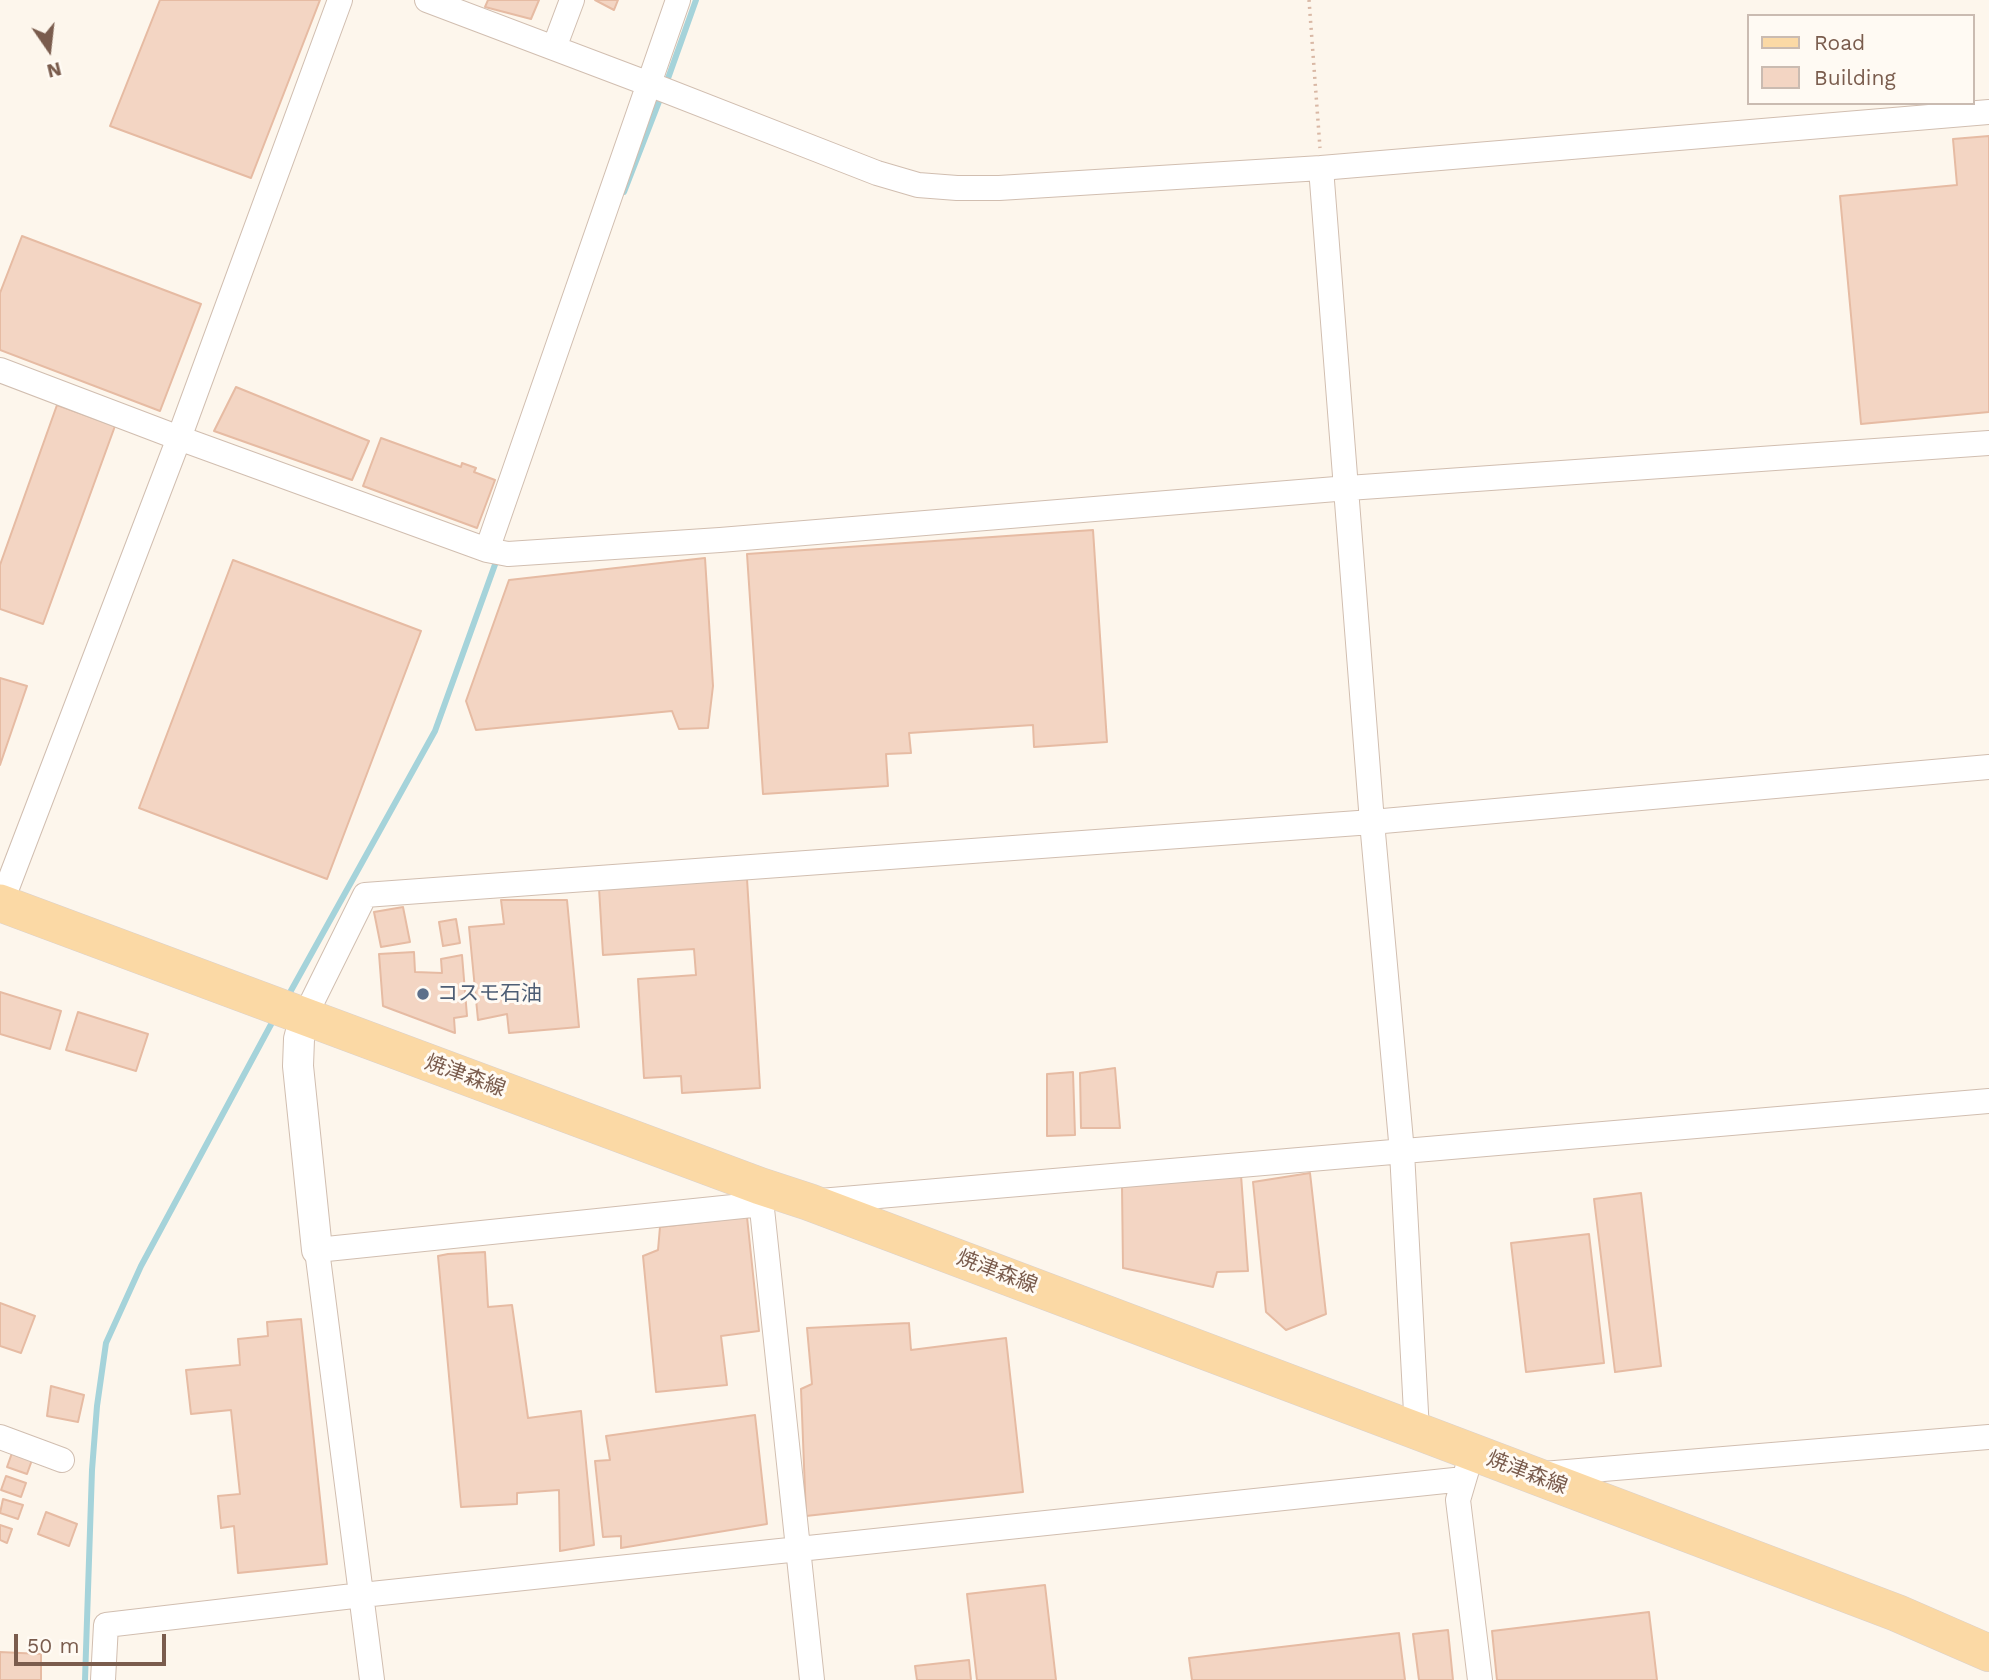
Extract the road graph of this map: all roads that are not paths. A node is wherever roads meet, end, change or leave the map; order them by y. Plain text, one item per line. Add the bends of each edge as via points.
1 (341, 0) edge
2 (427, 0) edge
3 (572, 0) edge
4 (678, 0) edge
5 (461, 6) edge
6 (554, 48) junction
7 (649, 83) junction
8 (1989, 112) edge
9 (1321, 168) junction
10 (0, 370) edge
11 (179, 438) junction
12 (1989, 443) edge
13 (1348, 488) junction
14 (497, 552) junction
15 (1989, 767) edge
16 (1372, 822) junction
17 (0, 904) edge
18 (304, 1016) junction
19 (1989, 1101) edge
20 (1402, 1152) junction
21 (761, 1195) junction
22 (809, 1202) junction
23 (317, 1250) junction
24 (1417, 1431) junction
25 (0, 1437) edge
26 (1989, 1437) edge
27 (62, 1460) dead end
28 (1534, 1475) junction
29 (1465, 1477) junction
30 (798, 1549) junction
31 (362, 1595) junction
32 (1989, 1653) edge
33 (103, 1680) edge
34 (372, 1680) edge
35 (812, 1680) edge
36 (1480, 1680) edge

1 - 11 street
2 - 5 street
3 - 6 street
4 - 7 street
5 - 6 street
6 - 7 street
7 - 9 street via 918,185 999,188
7 - 14 street
8 - 9 street
9 - 13 street
10 - 11 street
11 - 14 street
11 - 17 street
12 - 13 street
13 - 14 street via 720,540
13 - 16 street
15 - 16 street
16 - 18 street via 365,895
16 - 20 street
17 - 18 main road, 焼津森線
18 - 21 main road, 焼津森線
18 - 23 street via 298,1066
19 - 20 street
20 - 22 street
20 - 24 street
21 - 22 main road, 焼津森線
21 - 23 street
21 - 30 street
22 - 24 main road, 焼津森線
23 - 31 street
24 - 29 main road, 焼津森線
25 - 27 street
26 - 28 street
28 - 29 main road, 焼津森線
28 - 32 main road, 焼津森線
29 - 30 street
29 - 36 street
30 - 31 street
30 - 35 street
31 - 33 street via 106,1625
31 - 34 street

